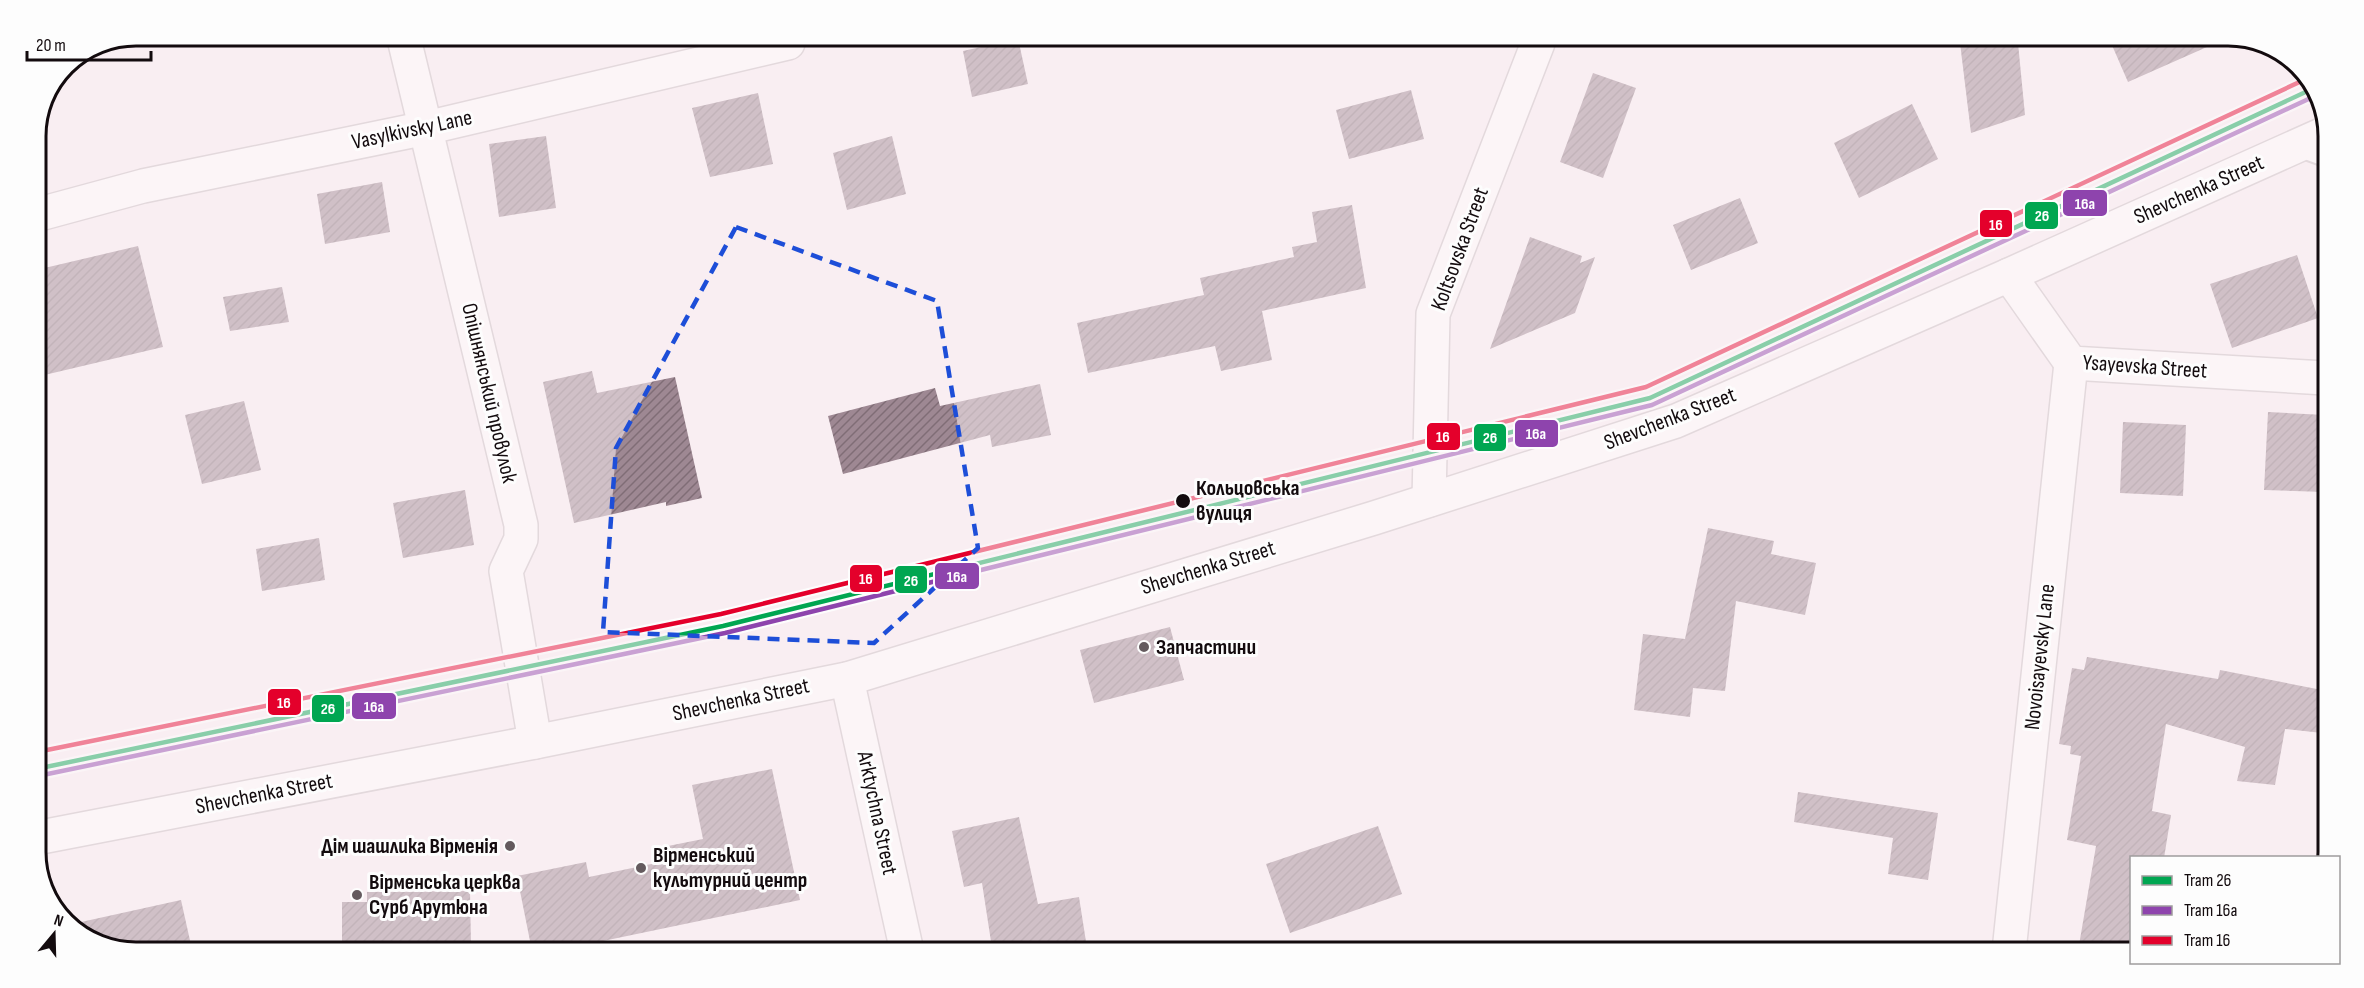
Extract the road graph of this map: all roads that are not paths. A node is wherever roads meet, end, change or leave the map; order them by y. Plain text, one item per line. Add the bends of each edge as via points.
1 (406, 46) edge
2 (779, 46) edge
3 (1537, 46) edge
4 (426, 128) junction
5 (2313, 151) edge
6 (47, 212) edge
7 (2009, 275) junction
8 (2071, 363) junction
9 (2317, 378) edge
10 (1429, 500) junction
11 (848, 679) junction
12 (536, 742) junction
13 (47, 836) edge
14 (901, 942) edge
15 (2009, 942) edge

1 - 4 street, Опішнянський провулок
2 - 4 street, Vasylkivsky Lane
3 - 10 street, Koltsovska Street via 1433,314
4 - 6 street, Vasylkivsky Lane via 143,186
4 - 12 street, Опішнянський провулок via 521,525 521,539 506,571
5 - 7 street, Shevchenka Street
7 - 8 street, Ysayevska Street
7 - 10 street, Shevchenka Street via 1676,421
8 - 9 street, Ysayevska Street
8 - 15 street, Novoisayevsky Lane
10 - 11 street, Shevchenka Street
11 - 12 street, Shevchenka Street
11 - 14 street, Arktychna Street
12 - 13 street, Shevchenka Street

